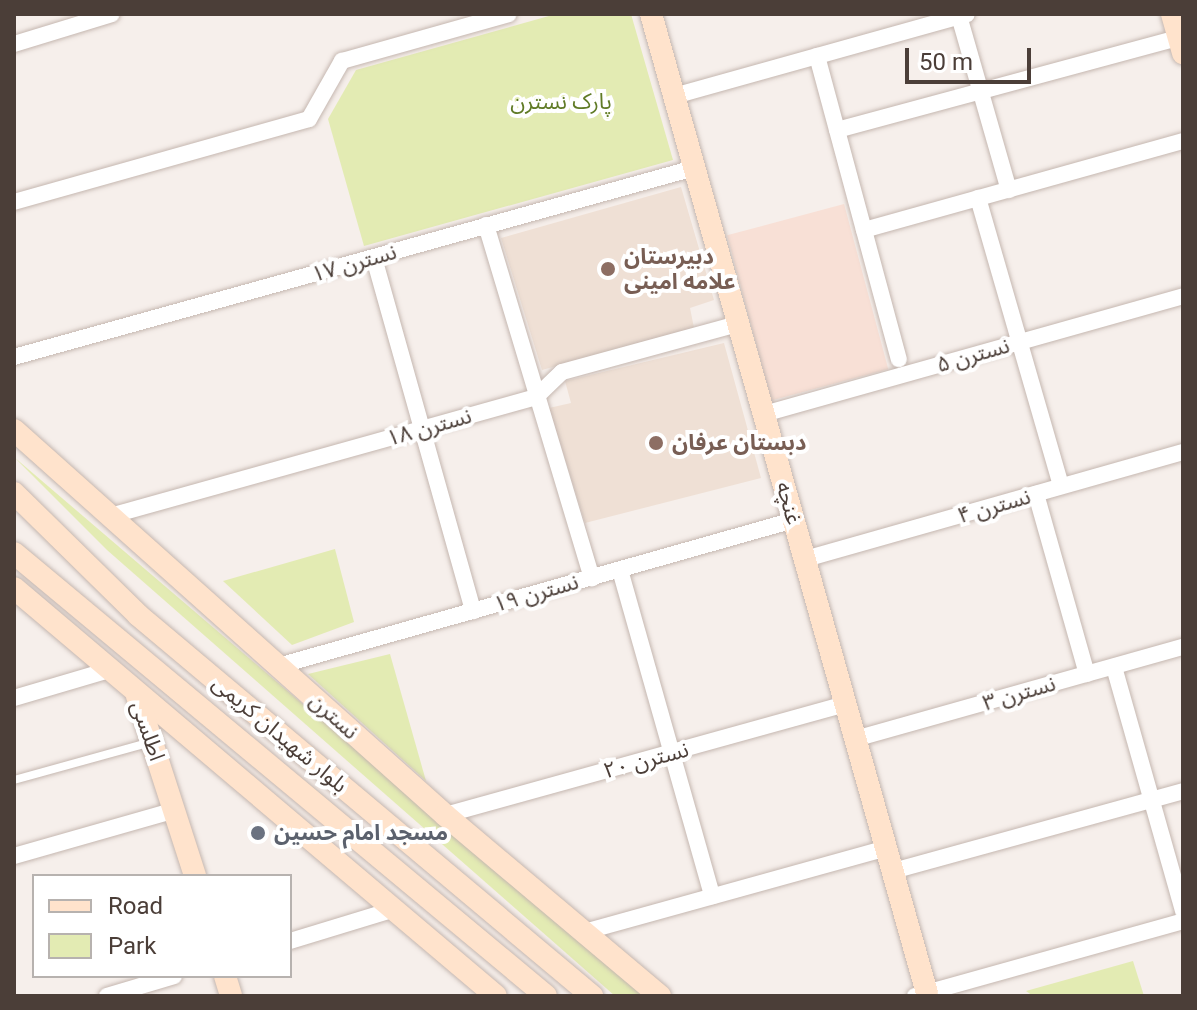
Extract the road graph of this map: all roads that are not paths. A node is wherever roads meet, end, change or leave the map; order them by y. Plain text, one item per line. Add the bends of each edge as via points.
1 (112, 14) edge
2 (509, 14) edge
3 (651, 14) edge
4 (1172, 14) edge
5 (963, 15) edge
6 (926, 20) edge
7 (1181, 43) edge
8 (14, 44) edge
9 (817, 56) junction
10 (981, 91) junction
11 (674, 96) junction
12 (837, 130) junction
13 (1183, 141) edge
14 (694, 168) junction
15 (1009, 190) junction
16 (978, 198) junction
17 (14, 202) edge
18 (486, 225) junction
19 (864, 230) junction
20 (374, 258) junction
21 (1183, 296) edge
22 (738, 324) junction
23 (1019, 342) junction
24 (14, 357) edge
25 (899, 359) dead end
26 (536, 397) junction
27 (764, 414) junction
28 (422, 429) junction
29 (14, 430) edge
30 (1183, 452) edge
31 (1061, 485) junction
32 (1036, 494) junction
33 (18, 503) edge
34 (110, 516) junction
35 (794, 520) junction
36 (14, 553) edge
37 (805, 559) junction
38 (620, 570) junction
39 (592, 578) junction
40 (14, 588) edge
41 (473, 611) junction
42 (1183, 647) edge
43 (278, 666) junction
44 (1114, 667) junction
45 (109, 670) junction
46 (1087, 674) junction
47 (137, 695) junction
48 (14, 698) edge
49 (846, 704) junction
50 (855, 739) junction
51 (152, 742) junction
52 (671, 753) junction
53 (14, 780) edge
54 (1183, 791) edge
55 (1151, 799) junction
56 (175, 810) junction
57 (445, 815) junction
58 (886, 848) junction
59 (14, 856) edge
60 (893, 871) junction
61 (194, 874) edge
62 (712, 896) junction
63 (395, 909) junction
64 (1183, 911) edge
65 (1183, 921) edge
66 (584, 932) junction
67 (292, 940) edge
68 (167, 978) edge
69 (921, 994) edge
70 (107, 996) edge
71 (496, 996) edge
72 (546, 996) edge
73 (592, 996) edge
74 (660, 996) edge

1 - 8 street
2 - 17 street via 342,61 309,119
3 - 11 street, غنچه
4 - 7 street
5 - 6 street
5 - 10 street
6 - 9 street
7 - 10 street
9 - 11 street
9 - 12 street
10 - 12 street
10 - 15 street
11 - 14 street, غنچه
12 - 19 street
13 - 15 street
14 - 18 street, نسترن ۱۷
14 - 22 street, غنچه
15 - 16 street
16 - 19 street
16 - 23 street
18 - 20 street, نسترن ۱۷
18 - 26 street
19 - 25 street
20 - 24 street, نسترن ۱۷
20 - 28 street
21 - 23 street, نسترن ۵
22 - 26 street, نسترن ۱۸ via 562,372
22 - 27 street, غنچه
23 - 27 street, نسترن ۵
23 - 31 street
26 - 28 street, نسترن ۱۸
26 - 39 street
27 - 35 street, غنچه
28 - 34 street, نسترن ۱۸
28 - 41 street
29 - 34 street, نسترن
30 - 31 street, نسترن ۴
31 - 32 street, نسترن ۴
32 - 37 street, نسترن ۴
32 - 46 street
33 - 73 street, بلوار شهیدان کریمی via 138,615
34 - 43 street, نسترن
35 - 37 street, غنچه
35 - 38 street, نسترن ۱۹
36 - 72 street, بلوار شهیدان کریمی
37 - 49 street, غنچه
38 - 39 street, نسترن ۱۹
38 - 52 street
39 - 41 street, نسترن ۱۹
40 - 45 street, اطلسی
41 - 43 street, نسترن ۱۹
42 - 44 street, نسترن ۳
43 - 57 street, نسترن
44 - 46 street, نسترن ۳
44 - 55 street
45 - 47 street, اطلسی
45 - 48 street
46 - 50 street, نسترن ۳
47 - 51 street, اطلسی
47 - 63 street
49 - 50 street, غنچه
49 - 52 street, نسترن ۲۰
50 - 58 street, غنچه
51 - 53 lane
51 - 56 street, اطلسی
52 - 57 street, نسترن ۲۰
52 - 62 street
54 - 55 street
55 - 60 street
55 - 64 street
56 - 59 street
56 - 61 street, اطلسی
57 - 66 street, نسترن
58 - 60 street, غنچه
58 - 62 street
60 - 69 street, غنچه
62 - 66 street
63 - 67 street
63 - 71 street
65 - 69 street
66 - 74 street, نسترن
68 - 70 street

